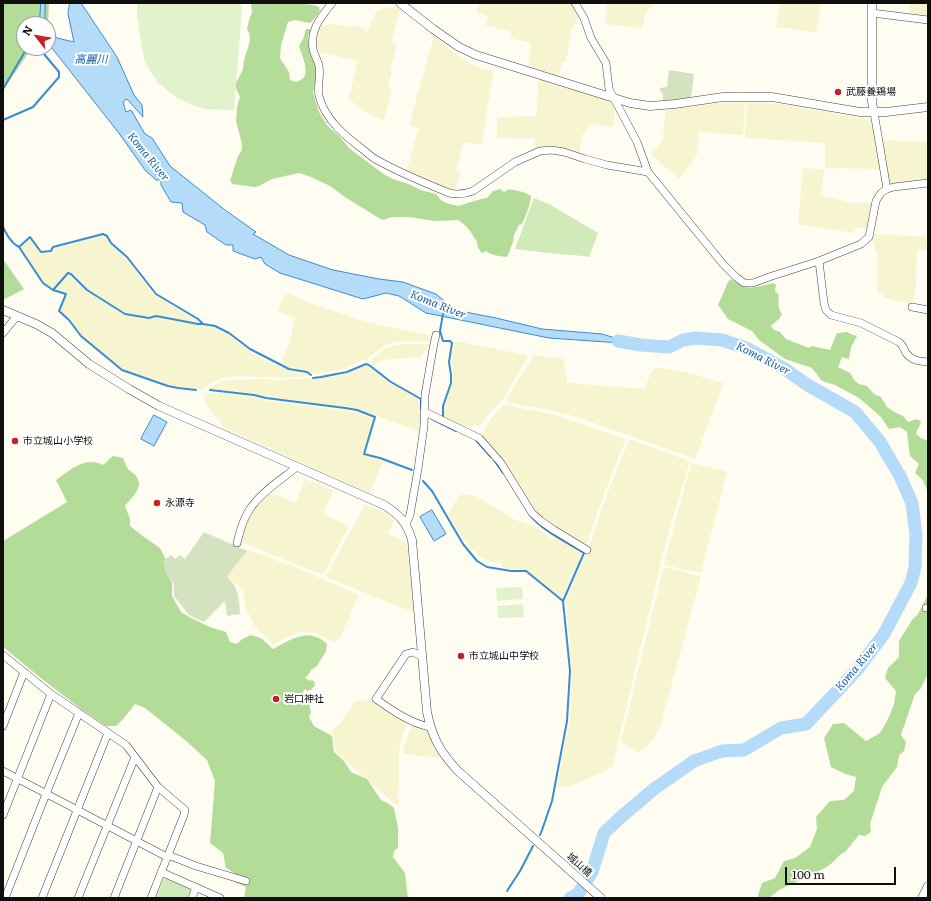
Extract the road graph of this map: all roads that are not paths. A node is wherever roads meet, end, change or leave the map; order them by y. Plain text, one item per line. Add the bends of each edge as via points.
1 (332, 3) edge
2 (400, 3) edge
3 (575, 3) edge
4 (872, 3) edge
5 (872, 13) junction
6 (928, 20) edge
7 (613, 97) junction
8 (928, 107) edge
9 (874, 112) junction
10 (648, 172) junction
11 (928, 183) edge
12 (887, 189) junction
13 (819, 261) junction
14 (912, 307) dead end
15 (3, 310) edge
16 (928, 310) edge
17 (17, 316) junction
18 (3, 333) edge
19 (436, 335) dead end
20 (928, 362) edge
21 (425, 412) junction
22 (297, 467) junction
23 (406, 524) junction
24 (237, 543) dead end
25 (587, 550) dead end
26 (3, 655) edge
27 (422, 656) junction
28 (24, 672) junction
29 (51, 694) junction
30 (79, 713) junction
31 (3, 726) edge
32 (430, 727) junction
33 (108, 733) junction
34 (135, 757) junction
35 (3, 771) edge
36 (18, 778) junction
37 (158, 787) junction
38 (46, 794) junction
39 (77, 810) junction
40 (3, 815) edge
41 (107, 826) junction
42 (137, 841) junction
43 (168, 856) junction
44 (161, 872) junction
45 (246, 881) dead end
46 (928, 886) edge
47 (196, 887) junction
48 (5, 898) edge
49 (42, 898) edge
50 (78, 898) edge
51 (114, 898) edge
52 (151, 898) edge
53 (192, 898) edge
54 (220, 898) edge
55 (601, 898) edge
56 (922, 898) edge

1 - 10 street via 316,24 312,36 313,50 319,65 320,96 326,112 336,126 375,160 448,193 458,195 473,191 515,162 540,151 564,152 607,165
2 - 7 street via 459,48
3 - 7 street via 606,63 609,89
4 - 5 street
5 - 6 street
5 - 9 street
7 - 9 street via 650,106 722,97 772,97 852,111
7 - 10 street via 637,142
8 - 9 street
9 - 12 street
10 - 13 street via 723,264 744,282 752,283
11 - 12 street
12 - 13 street via 876,201 869,237 861,244
13 - 20 street via 824,303 831,315 860,323 899,342 915,360
14 - 16 street
15 - 17 street
17 - 18 street
17 - 22 street via 52,333 89,364 159,406
19 - 21 street via 425,395
21 - 23 street via 412,508
21 - 25 street via 478,438 501,463 532,513
22 - 23 street via 384,505
22 - 24 street via 252,505
23 - 27 street, 城山橋 via 412,540
26 - 28 street
27 - 32 street, 城山橋 via 426,712
27 - 32 street via 413,652 406,654 376,699 410,721
28 - 29 street
28 - 31 street
29 - 30 street
29 - 36 street
30 - 33 street
30 - 38 street
32 - 55 street, 城山橋 via 448,761
33 - 34 street via 126,745
33 - 39 street
34 - 37 street
34 - 41 street
35 - 36 street
36 - 38 street
36 - 40 street
37 - 42 street
37 - 43 street via 185,810
38 - 39 street
38 - 48 street
39 - 41 street
39 - 49 street
41 - 42 street
41 - 50 street
42 - 43 street
42 - 51 street
43 - 44 street
43 - 45 street
44 - 47 street
44 - 52 street
46 - 56 street
47 - 53 street
47 - 54 street

